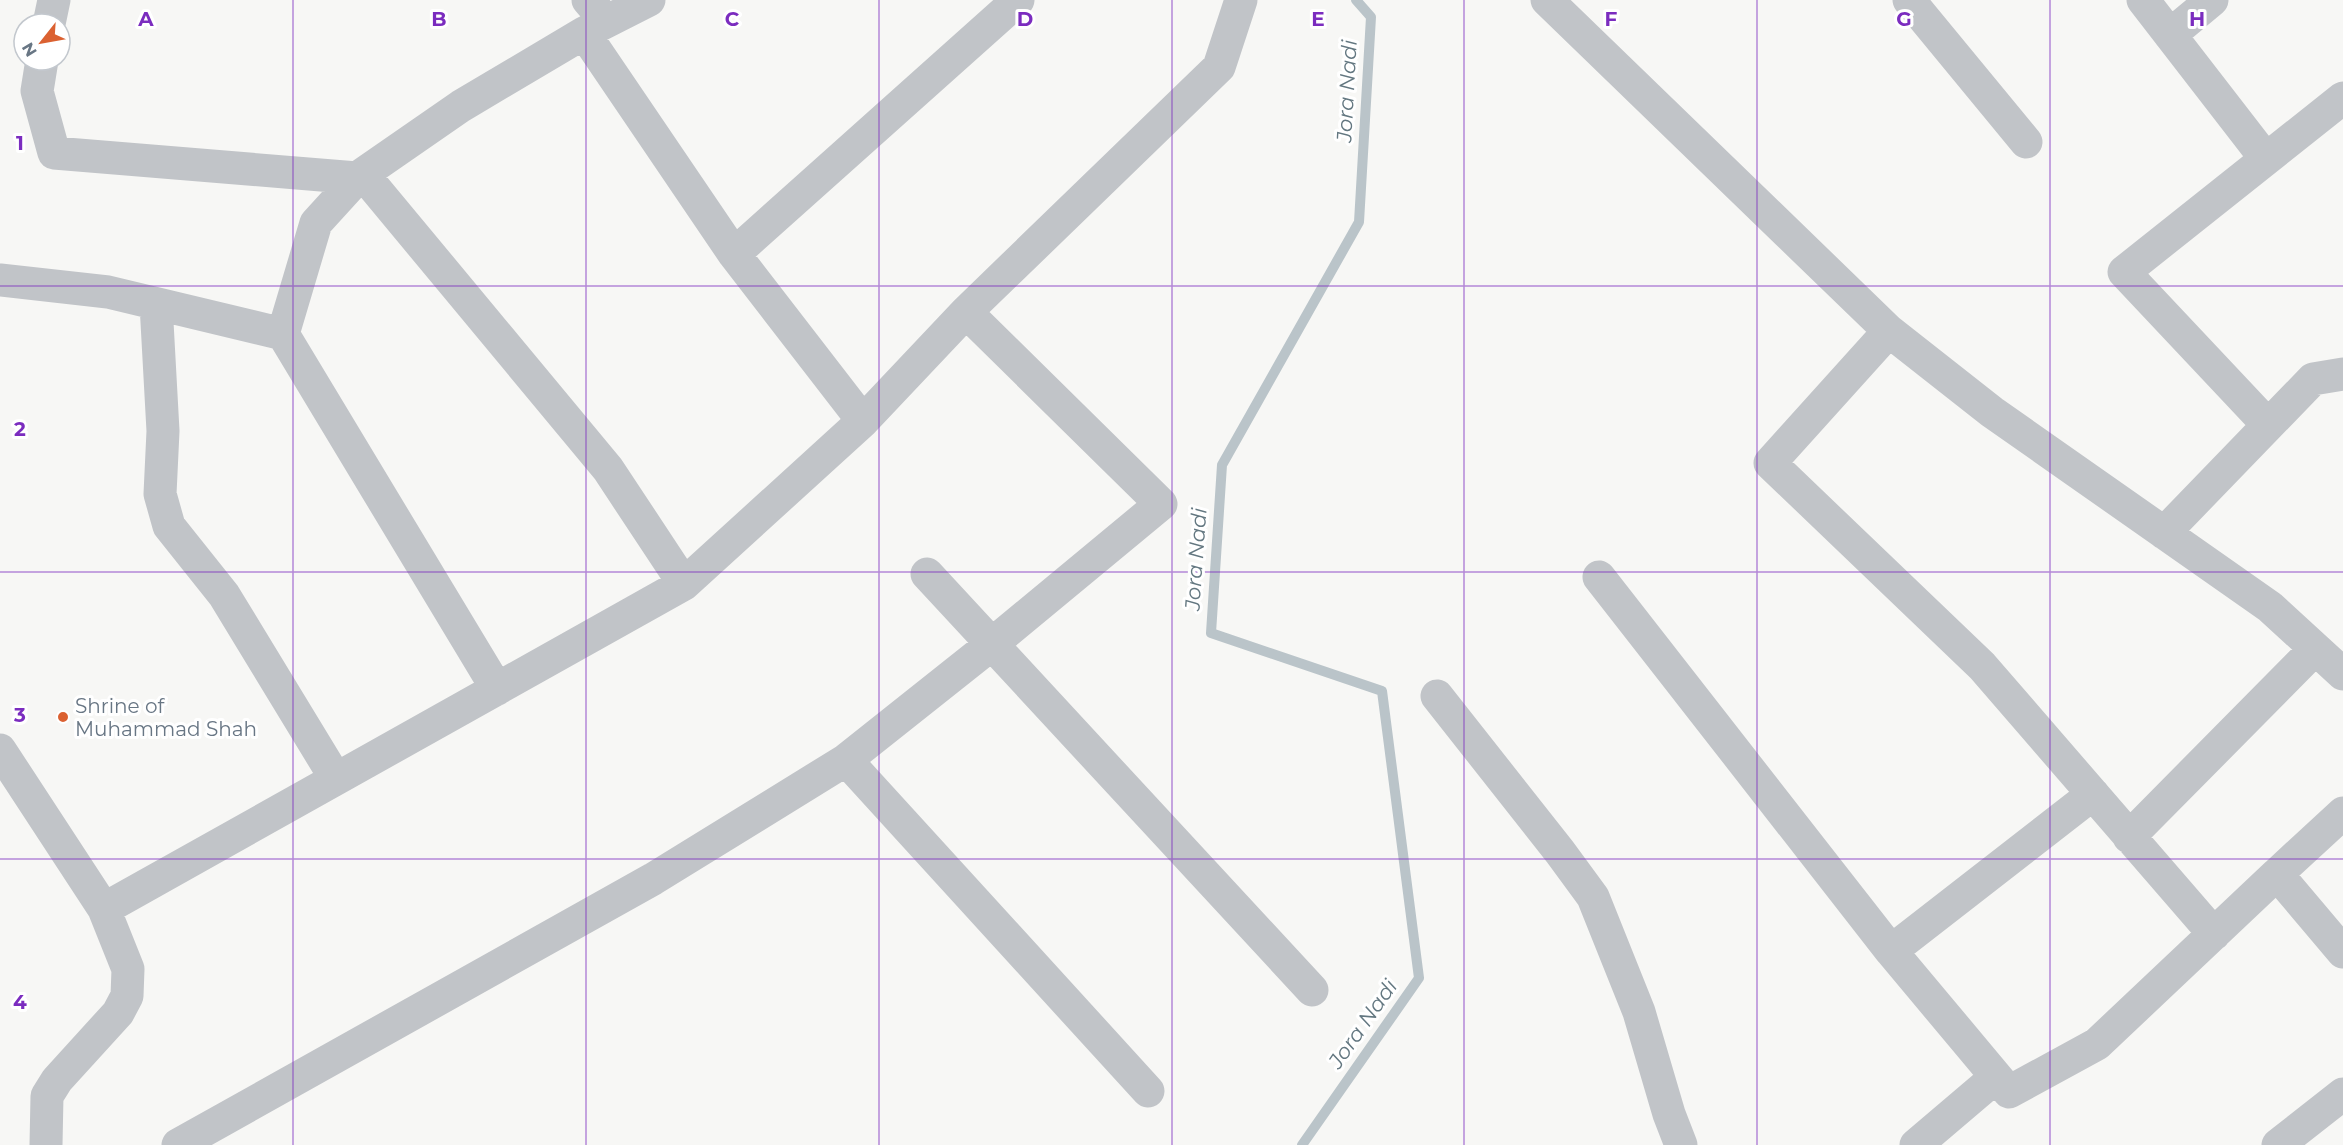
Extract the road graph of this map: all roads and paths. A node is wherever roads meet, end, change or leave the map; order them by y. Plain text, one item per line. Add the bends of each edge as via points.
1 (649, 0) edge
2 (1018, 0) edge
3 (1241, 0) edge
4 (1547, 0) edge
5 (1909, 0) edge
6 (2143, 0) edge
7 (2211, 0) edge
8 (593, 18) edge
9 (2170, 35) junction
10 (40, 72) edge
11 (2343, 98) edge
12 (2026, 142) dead end
13 (2266, 159) junction
14 (360, 176) junction
15 (734, 254) junction
16 (0, 280) edge
17 (156, 304) junction
18 (966, 312) junction
19 (1889, 331) junction
20 (283, 334) junction
21 (2343, 374) edge
22 (863, 421) junction
23 (2268, 425) junction
24 (2164, 533) junction
25 (927, 574) dead end
26 (1599, 577) dead end
27 (684, 584) junction
28 (992, 644) junction
29 (2315, 649) junction
30 (2343, 674) edge
31 (497, 689) junction
32 (1437, 696) dead end
33 (0, 750) edge
34 (846, 760) junction
35 (336, 779) junction
36 (2093, 794) junction
37 (2343, 813) edge
38 (2129, 837) junction
39 (2277, 874) junction
40 (104, 909) junction
41 (2214, 934) junction
42 (1892, 951) junction
43 (2343, 952) edge
44 (1312, 990) dead end
45 (1996, 1077) junction
46 (1148, 1091) dead end
47 (2343, 1094) edge
48 (46, 1145) edge
49 (178, 1145) edge
50 (1681, 1145) edge
51 (1916, 1145) edge
52 (2278, 1145) edge

1 - 8 street
2 - 15 street
3 - 18 street via 1220,67
4 - 19 street
5 - 12 street
6 - 9 street
7 - 9 street
8 - 14 street
8 - 15 street
9 - 13 street
10 - 14 street via 38,91 54,153
11 - 13 street
13 - 23 street via 2124,272
14 - 20 street via 315,222
14 - 27 street via 608,469
15 - 22 street
16 - 17 street via 108,292
17 - 20 street
17 - 35 street via 163,431 160,494 169,526 224,595
18 - 22 street
18 - 28 street via 1161,504
19 - 24 street via 1992,412
19 - 36 street via 1770,463 1982,666
20 - 31 street
21 - 23 street via 2313,379
22 - 27 street
23 - 24 street
24 - 29 street via 2270,607
25 - 28 street
26 - 42 street
27 - 31 street
28 - 34 street
28 - 44 street
29 - 30 street
29 - 38 street
31 - 35 street
32 - 50 street via 1593,897 1639,1012
33 - 40 street
34 - 46 street
34 - 49 street via 653,879
35 - 40 street
36 - 38 street
36 - 42 street
37 - 39 street
38 - 41 street
39 - 41 street
39 - 43 street
40 - 48 street via 128,969 127,996 118,1013 47,1096
41 - 45 street via 2097,1044 2009,1092
42 - 45 street
45 - 51 street
47 - 52 street

